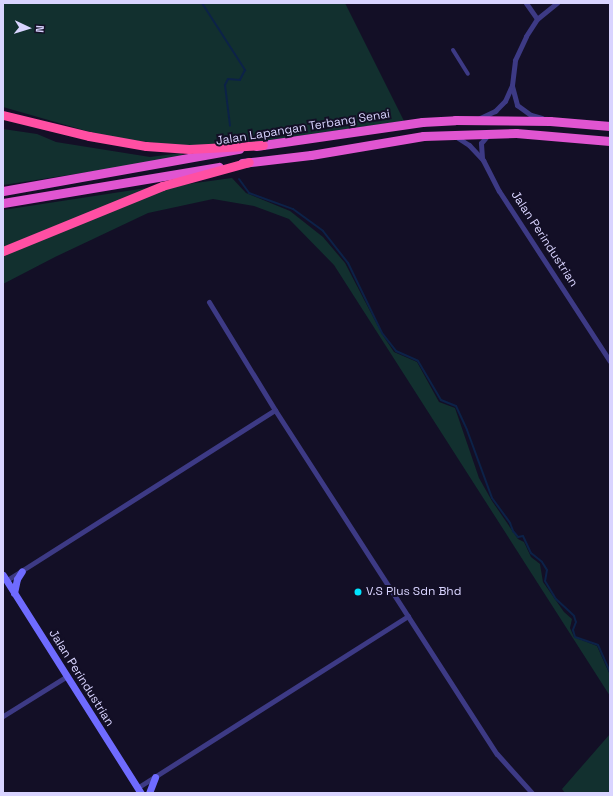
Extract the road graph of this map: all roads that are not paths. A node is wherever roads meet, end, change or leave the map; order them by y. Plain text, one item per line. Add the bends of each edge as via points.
1 (526, 3) edge
2 (558, 3) edge
3 (536, 19) junction
4 (453, 50) dead end
5 (468, 74) dead end
6 (512, 85) junction
7 (3, 115) edge
8 (3, 119) edge
9 (477, 119) junction
10 (23, 120) junction
11 (550, 121) junction
12 (610, 126) edge
13 (488, 134) junction
14 (454, 135) junction
15 (610, 141) edge
16 (263, 145) junction
17 (483, 160) junction
18 (249, 162) junction
19 (3, 191) edge
20 (3, 203) edge
21 (3, 251) edge
22 (209, 302) dead end
23 (610, 361) edge
24 (275, 410) junction
25 (22, 571) junction
26 (5, 578) edge
27 (14, 592) junction
28 (408, 616) junction
29 (68, 676) junction
30 (3, 716) edge
31 (155, 777) junction
32 (139, 791) edge
33 (149, 793) edge
34 (532, 793) edge

1 - 3 street
2 - 3 street
3 - 6 street via 515,60
4 - 5 street
6 - 9 street via 501,107
6 - 11 street via 517,105 531,115
7 - 10 highway
8 - 10 highway
9 - 11 highway, Jalan Lapangan Terbang Senai
9 - 16 highway, Jalan Lapangan Terbang Senai via 422,122
10 - 16 highway via 89,136 146,146 189,149
11 - 12 highway, Jalan Lapangan Terbang Senai
13 - 14 highway, Jalan Lapangan Terbang Senai
13 - 15 highway, Jalan Lapangan Terbang Senai via 516,133
13 - 17 street via 480,148
14 - 17 street, Jalan Perindustrian via 469,145
14 - 18 highway, Jalan Lapangan Terbang Senai via 423,136 311,155
16 - 19 highway, Jalan Lapangan Terbang Senai
17 - 23 street, Jalan Perindustrian via 499,191
18 - 20 highway, Jalan Lapangan Terbang Senai
18 - 21 highway via 162,186
22 - 24 street
24 - 25 street
24 - 28 street
25 - 26 street
25 - 27 main road
26 - 27 main road, Jalan Perindustrian
27 - 29 main road, Jalan Perindustrian
28 - 31 street
28 - 34 street via 497,754
29 - 30 street
29 - 32 main road, Jalan Perindustrian
31 - 32 street
31 - 33 main road

